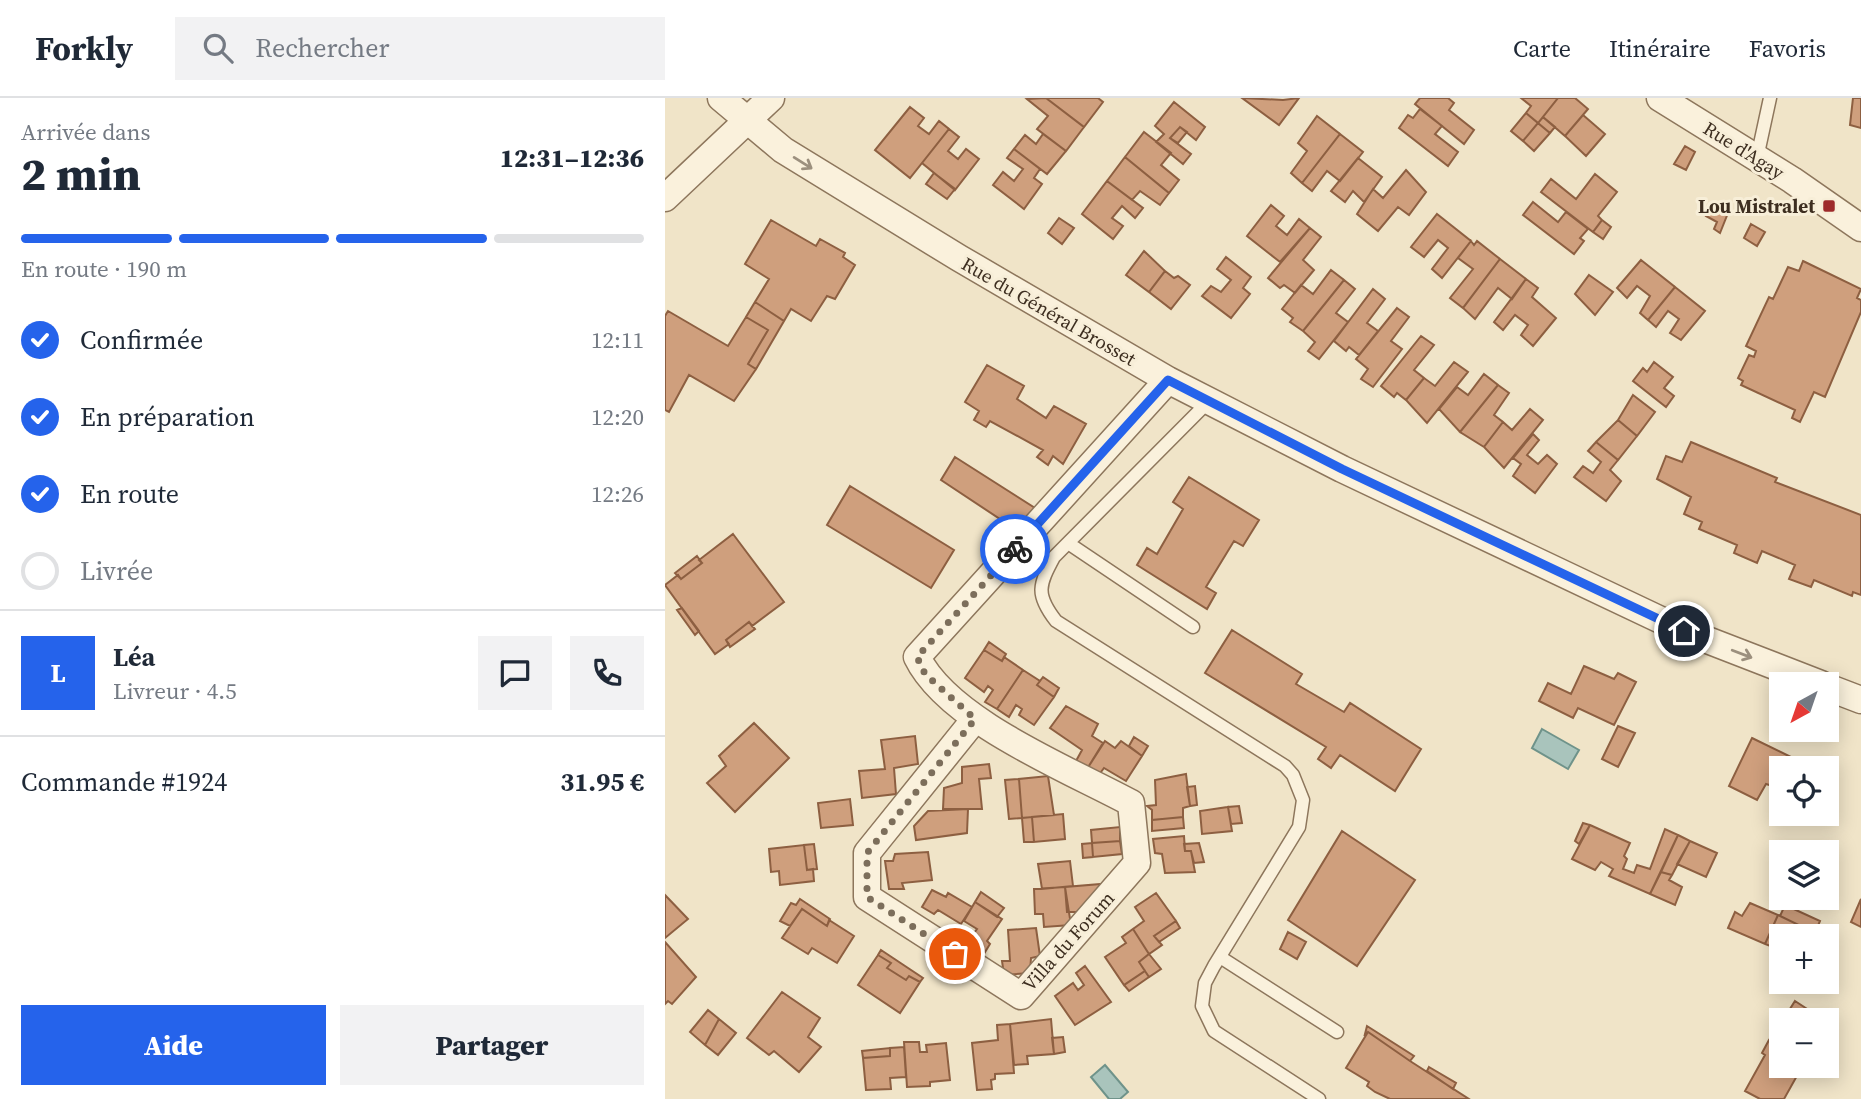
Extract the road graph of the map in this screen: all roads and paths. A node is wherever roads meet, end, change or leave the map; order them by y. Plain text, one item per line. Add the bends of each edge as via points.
1 (721, 98) edge
2 (771, 98) edge
3 (1660, 98) edge
4 (1770, 98) edge
5 (750, 121) junction
6 (1757, 158) junction
7 (665, 198) edge
8 (1861, 228) edge
9 (1168, 380) junction
10 (1209, 401) junction
11 (1068, 543) junction
12 (1193, 627) dead end
13 (1790, 672) edge
14 (1839, 692) edge
15 (1861, 700) edge
16 (975, 719) junction
17 (1220, 957) junction
18 (1337, 1032) dead end
19 (1319, 1099) edge

1 - 5 street, Rue du Général Brosset
2 - 5 street
3 - 6 street, Rue d'Agay
4 - 6 lane
5 - 7 street
5 -> 9 street, Rue du Général Brosset via 795,158
6 - 8 street, Rue d'Agay
9 - 10 street, Rue du Général Brosset
9 - 16 street, Villa du Forum via 917,657 925,674
10 - 11 lane
10 -> 13 street, Rue du Général Brosset via 1684,631
11 - 12 lane
11 - 17 lane via 1054,557 1040,584 1046,608 1056,621 1285,766 1303,800 1299,827
14 - 15 street
16 - 16 street, Villa du Forum via 867,853 867,897 1021,996 1137,863 1131,803
17 - 18 lane
17 - 19 lane via 1202,1006 1214,1031

